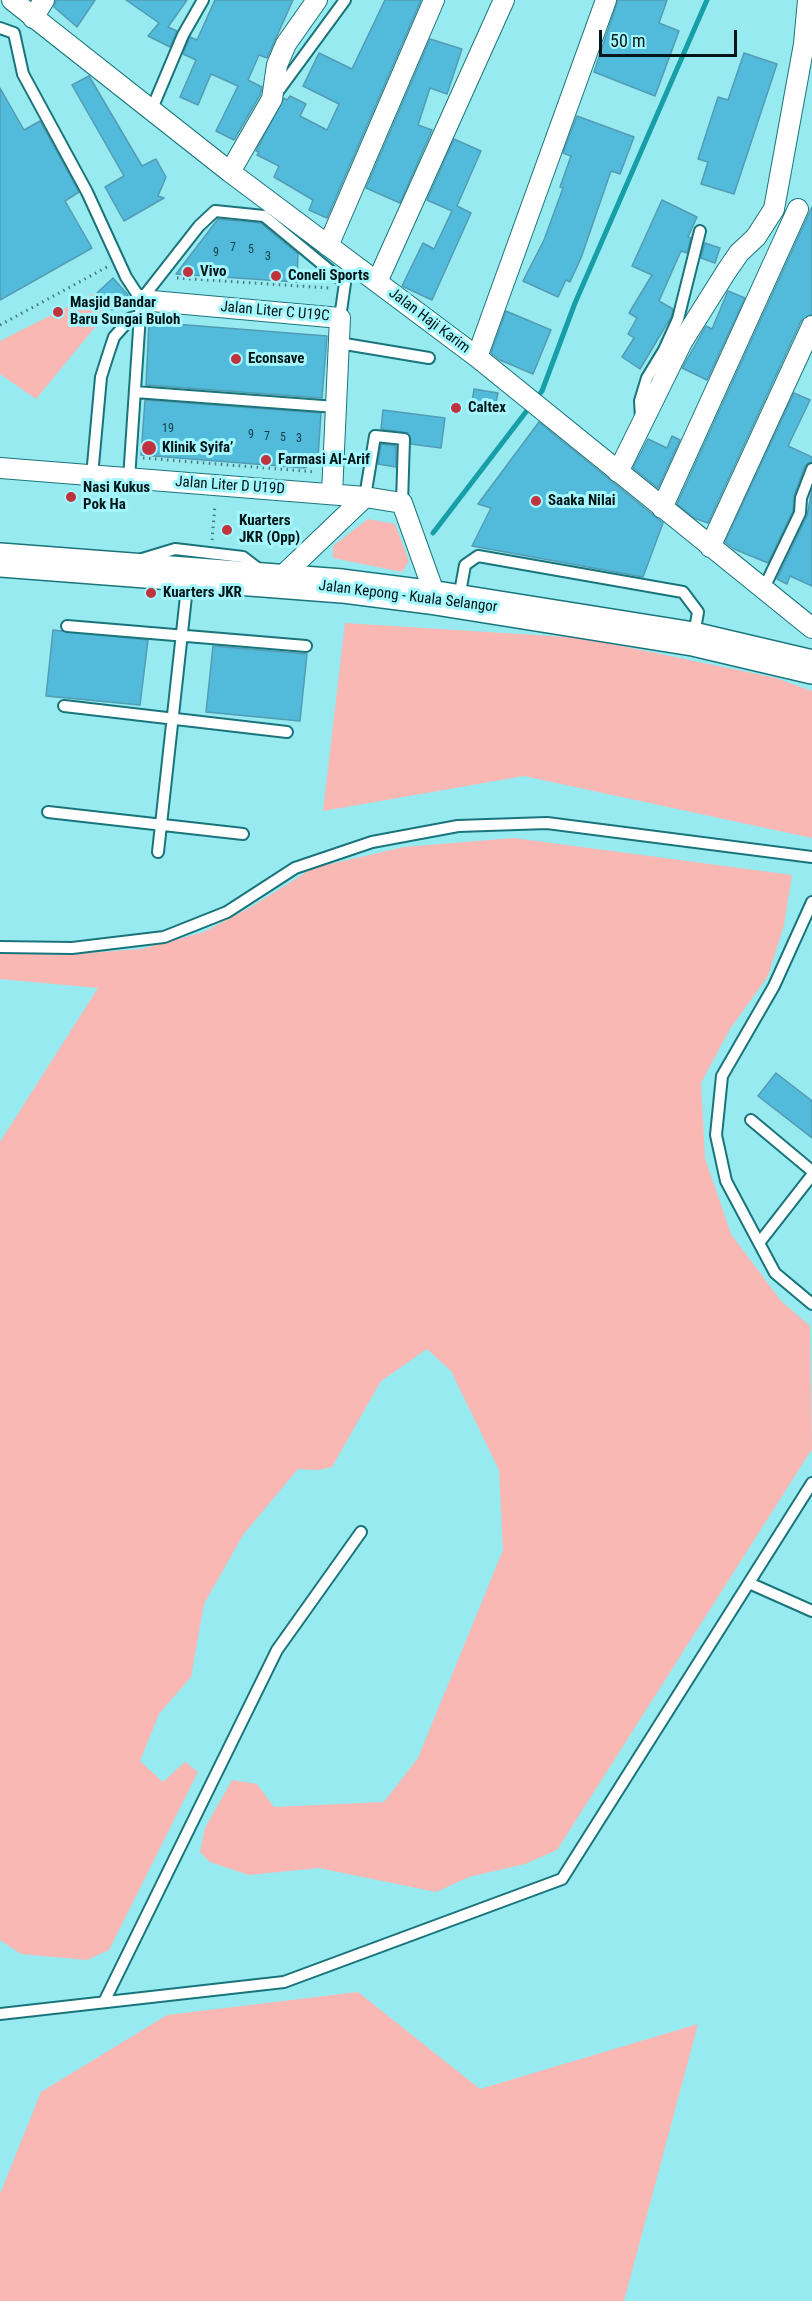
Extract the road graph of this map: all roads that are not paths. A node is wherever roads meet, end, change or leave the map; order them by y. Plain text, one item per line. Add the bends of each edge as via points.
1 (12, 0) edge
2 (44, 0) edge
3 (203, 0) edge
4 (317, 0) edge
5 (345, 0) edge
6 (434, 0) edge
7 (504, 0) edge
8 (606, 0) edge
9 (808, 0) edge
10 (33, 18) junction
11 (0, 28) edge
12 (272, 99) junction
13 (151, 111) junction
14 (230, 172) junction
15 (798, 209) dead end
16 (700, 231) dead end
17 (328, 246) junction
18 (377, 282) junction
19 (140, 308) junction
20 (340, 318) junction
21 (812, 326) edge
22 (339, 343) junction
23 (477, 357) junction
24 (429, 358) dead end
25 (135, 392) junction
26 (336, 407) junction
27 (642, 423) junction
28 (0, 468) edge
29 (812, 469) edge
30 (618, 472) junction
31 (92, 476) junction
32 (129, 479) junction
33 (332, 494) junction
34 (365, 497) junction
35 (402, 503) junction
36 (662, 508) junction
37 (711, 547) junction
38 (0, 560) edge
39 (200, 564) junction
40 (276, 582) junction
41 (764, 588) junction
42 (447, 600) junction
43 (68, 626) dead end
44 (812, 628) edge
45 (182, 636) junction
46 (693, 639) junction
47 (306, 646) dead end
48 (812, 667) edge
49 (64, 706) dead end
50 (172, 719) junction
51 (287, 732) dead end
52 (48, 812) dead end
53 (161, 825) junction
54 (243, 834) dead end
55 (158, 852) dead end
56 (812, 857) edge
57 (812, 902) edge
58 (810, 917) edge
59 (0, 947) edge
60 (751, 1120) dead end
61 (812, 1173) edge
62 (759, 1243) junction
63 (812, 1304) edge
64 (812, 1483) edge
65 (361, 1532) dead end
66 (749, 1583) junction
67 (812, 1611) edge
68 (104, 2002) junction
69 (0, 2014) edge

1 - 10 street, Jalan Haji Karim
2 - 10 street
3 - 13 lane via 183,35
4 - 12 street via 286,44 277,65
5 - 12 lane
6 - 17 street
7 - 18 street
8 - 23 street
9 - 27 street via 804,44 774,209 756,237 739,253 688,332
10 - 13 street, Jalan Haji Karim
11 - 19 lane via 14,33 23,74 87,192
12 - 14 street
13 - 14 street, Jalan Haji Karim
14 - 17 street, Jalan Haji Karim
15 - 36 street
16 - 27 lane via 678,320 647,378 640,401
17 - 18 street, Jalan Haji Karim
18 - 23 street, Jalan Haji Karim
19 - 20 street, Jalan Liter C U19C
19 - 20 lane via 158,277 215,210 264,216 345,283
19 - 25 lane
19 - 31 lane via 111,344 101,377
20 - 22 street, Jalan Liter C U19C
21 - 37 street
22 - 24 lane
22 - 26 street, Jalan Liter C U19C
23 - 30 street, Jalan Haji Karim
25 - 26 lane
25 - 32 lane
26 - 33 street, Jalan Liter C U19C
27 - 30 street
28 - 31 street, Jalan Liter D U19D
29 - 41 lane via 800,513
30 - 36 street, Jalan Haji Karim
31 - 32 street, Jalan Liter D U19D
32 - 33 street, Jalan Liter D U19D
33 - 34 street, Jalan Liter D U19D
34 - 35 street, Jalan Liter D U19D
34 - 35 lane via 375,436 404,440
34 - 40 street
35 - 42 street
36 - 37 street, Jalan Haji Karim
37 - 41 street, Jalan Haji Karim
38 - 39 highway, Jalan Kepong - Kuala Selangor via 133,572
39 - 40 highway, Jalan Kepong - Kuala Selangor
39 - 45 lane
40 - 42 highway, Jalan Kepong - Kuala Selangor
41 - 44 street, Jalan Haji Karim
42 - 46 highway, Jalan Kepong - Kuala Selangor
42 - 46 lane via 465,565 478,556 683,592 698,612
43 - 45 lane
45 - 47 lane
45 - 50 lane
46 - 48 highway, Jalan Kepong - Kuala Selangor
49 - 50 lane
50 - 51 lane
50 - 53 lane
52 - 53 lane
53 - 54 lane
53 - 55 lane
56 - 59 lane via 547,823 458,826 372,842 295,868 227,912 164,937 72,948
57 - 58 lane
58 - 62 lane via 722,1076 716,1135 723,1169
60 - 61 lane
61 - 62 lane
62 - 63 lane via 775,1274
64 - 66 lane
65 - 68 lane via 277,1650
66 - 67 lane
66 - 68 lane via 562,1879 284,1982
68 - 69 lane

